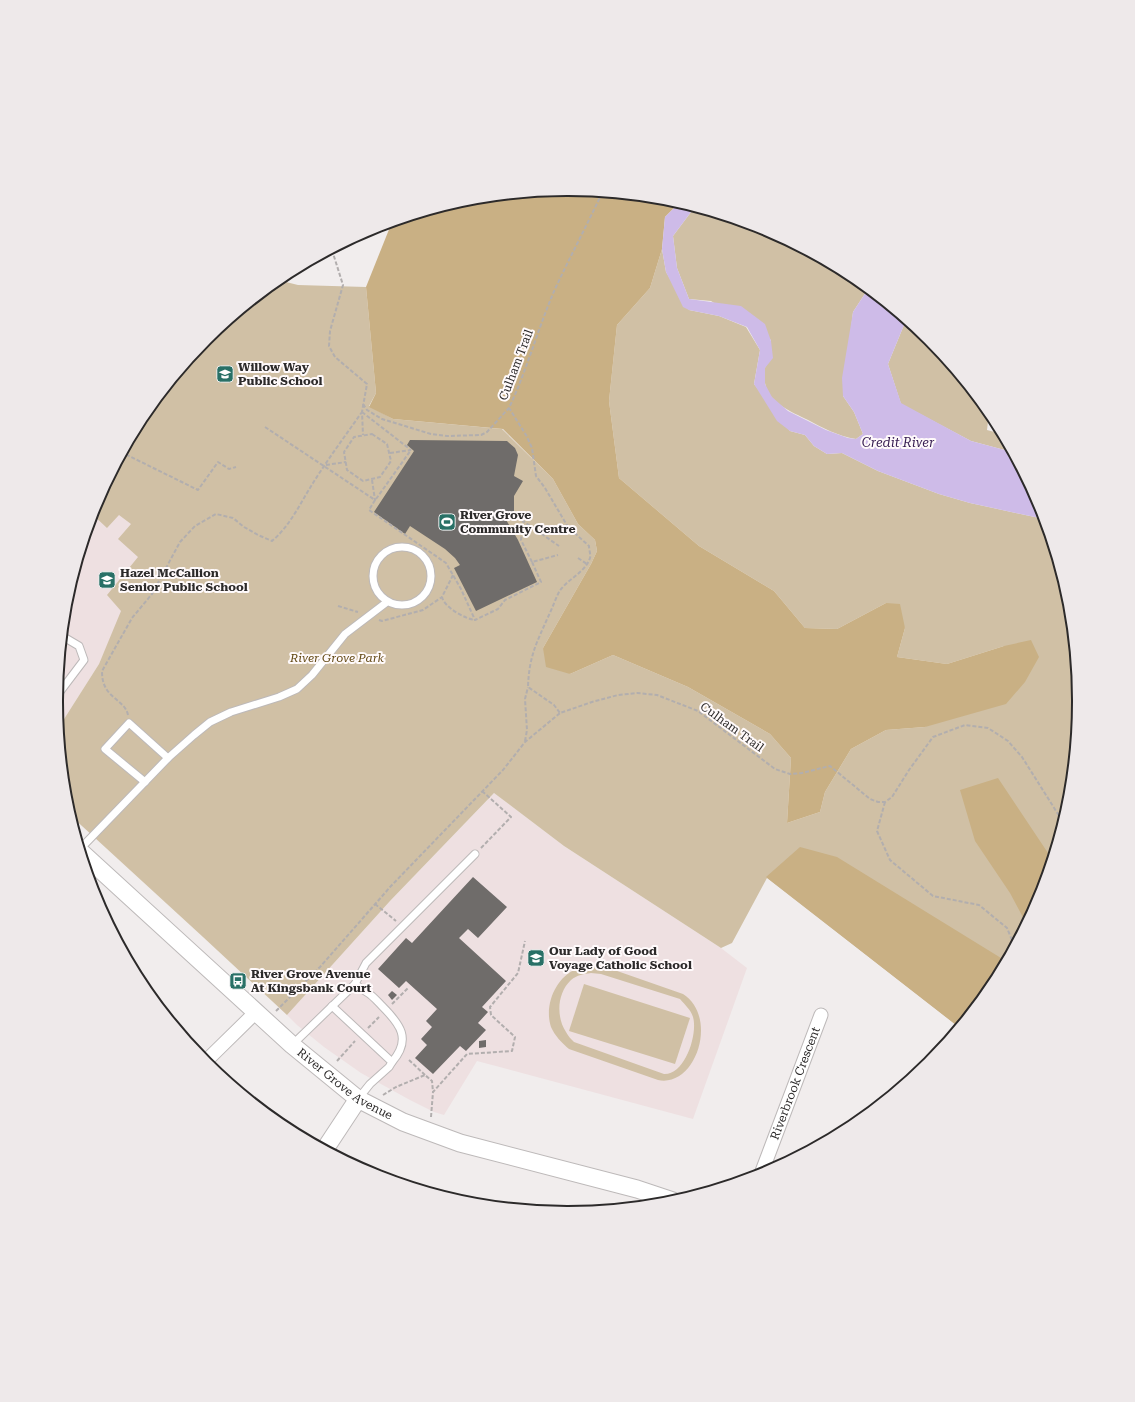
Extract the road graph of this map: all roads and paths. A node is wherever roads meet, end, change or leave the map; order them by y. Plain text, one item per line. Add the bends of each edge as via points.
1 (600, 198) edge
2 (333, 254) edge
3 (362, 403) junction
4 (509, 408) junction
5 (362, 412) junction
6 (265, 427) dead end
7 (363, 435) junction
8 (411, 450) junction
9 (390, 453) junction
10 (128, 455) edge
11 (346, 462) junction
12 (324, 466) junction
13 (236, 467) dead end
14 (372, 480) junction
15 (376, 500) junction
16 (559, 546) dead end
17 (558, 555) dead end
18 (578, 558) dead end
19 (532, 562) junction
20 (587, 564) junction
21 (453, 575) junction
22 (387, 602) junction
23 (475, 620) junction
24 (67, 639) edge
25 (63, 687) edge
26 (528, 687) junction
27 (560, 713) junction
28 (129, 723) junction
29 (525, 742) junction
30 (168, 758) junction
31 (145, 782) junction
32 (482, 791) junction
33 (885, 802) junction
34 (1059, 815) edge
35 (85, 846) edge
36 (475, 854) joint
37 (88, 856) edge
38 (375, 904) junction
39 (402, 927) junction
40 (1012, 939) edge
41 (525, 942) dead end
42 (355, 984) junction
43 (408, 988) dead end
44 (332, 1006) junction
45 (386, 1009) junction
46 (256, 1012) junction
47 (821, 1015) dead end
48 (362, 1034) junction
49 (292, 1045) junction
50 (210, 1057) edge
51 (409, 1060) dead end
52 (337, 1061) dead end
53 (392, 1062) junction
54 (425, 1075) junction
55 (433, 1092) junction
56 (363, 1101) junction
57 (429, 1132) junction
58 (328, 1145) edge
59 (764, 1166) edge
60 (660, 1197) edge

1 - 4 path, Culham Trail via 556,289
2 - 3 path via 343,285 330,331 329,346 335,357 366,384
3 - 4 path via 367,410 382,419 431,434 447,436 481,435 487,432
3 - 5 path
4 - 20 path, Culham Trail via 532,448 536,476 568,527 589,546 590,557
5 - 7 path
5 - 8 path
5 - 12 path
6 - 12 path
7 - 9 path via 372,434 387,444
7 - 11 path via 354,437 344,452
8 - 9 path
8 - 15 path
9 - 14 path via 391,461 380,477
10 - 13 path via 198,490 218,462 229,469
11 - 12 path
11 - 14 path via 347,470 364,481
12 - 15 path
12 - 28 path via 286,526 272,541 244,528 233,518 216,514 195,526 180,542 152,594 132,618 102,671 102,681 107,690 127,710
14 - 15 path
15 - 21 path via 369,510 446,563
16 - 19 path via 523,520 522,540
17 - 19 path
18 - 20 path
19 - 23 path via 541,582 505,600 498,609
20 - 26 path via 560,591 533,649
21 - 23 path
21 - 23 path via 442,597 443,602 469,619
22 - 22 lane via 402,606 423,597 431,582 432,573 428,562 419,551 405,546 391,548 375,561 372,582 380,597
22 - 30 lane via 346,634 297,689 210,722
24 - 25 lane via 79,646 84,660
26 - 27 path via 554,705
26 - 29 path via 525,699
27 - 29 path
27 - 33 path, Culham Trail via 618,695 657,695 698,711 775,769 790,774 830,766 870,799
28 - 30 lane
28 - 31 lane via 106,748
29 - 32 path
30 - 31 lane
31 - 35 lane
32 - 36 path via 511,817
32 - 38 path
33 - 34 path via 892,797 933,737 965,725 988,728 1008,741
33 - 40 path via 877,831 890,860 933,896 979,905 1007,928
36 - 39 lane
37 - 46 street, River Grove Avenue
38 - 39 path
38 - 46 path via 320,967 274,1013
39 - 42 lane via 366,963
41 - 55 path via 518,974 490,1007 491,1015 515,1037 512,1051 467,1054
42 - 44 lane
42 - 45 lane
43 - 45 path
44 - 48 lane
44 - 49 lane
45 - 48 path
45 - 53 lane via 400,1026 402,1037 398,1055
46 - 49 street, River Grove Avenue
46 - 50 street
47 - 59 street, Riverbrook Crescent
48 - 52 path
48 - 53 lane
49 - 56 street, River Grove Avenue
51 - 54 path
53 - 56 lane via 370,1084
54 - 55 path via 432,1081
54 - 56 path
55 - 57 path
56 - 57 street, River Grove Avenue via 403,1122
56 - 58 street
57 - 60 street, River Grove Avenue via 460,1143

